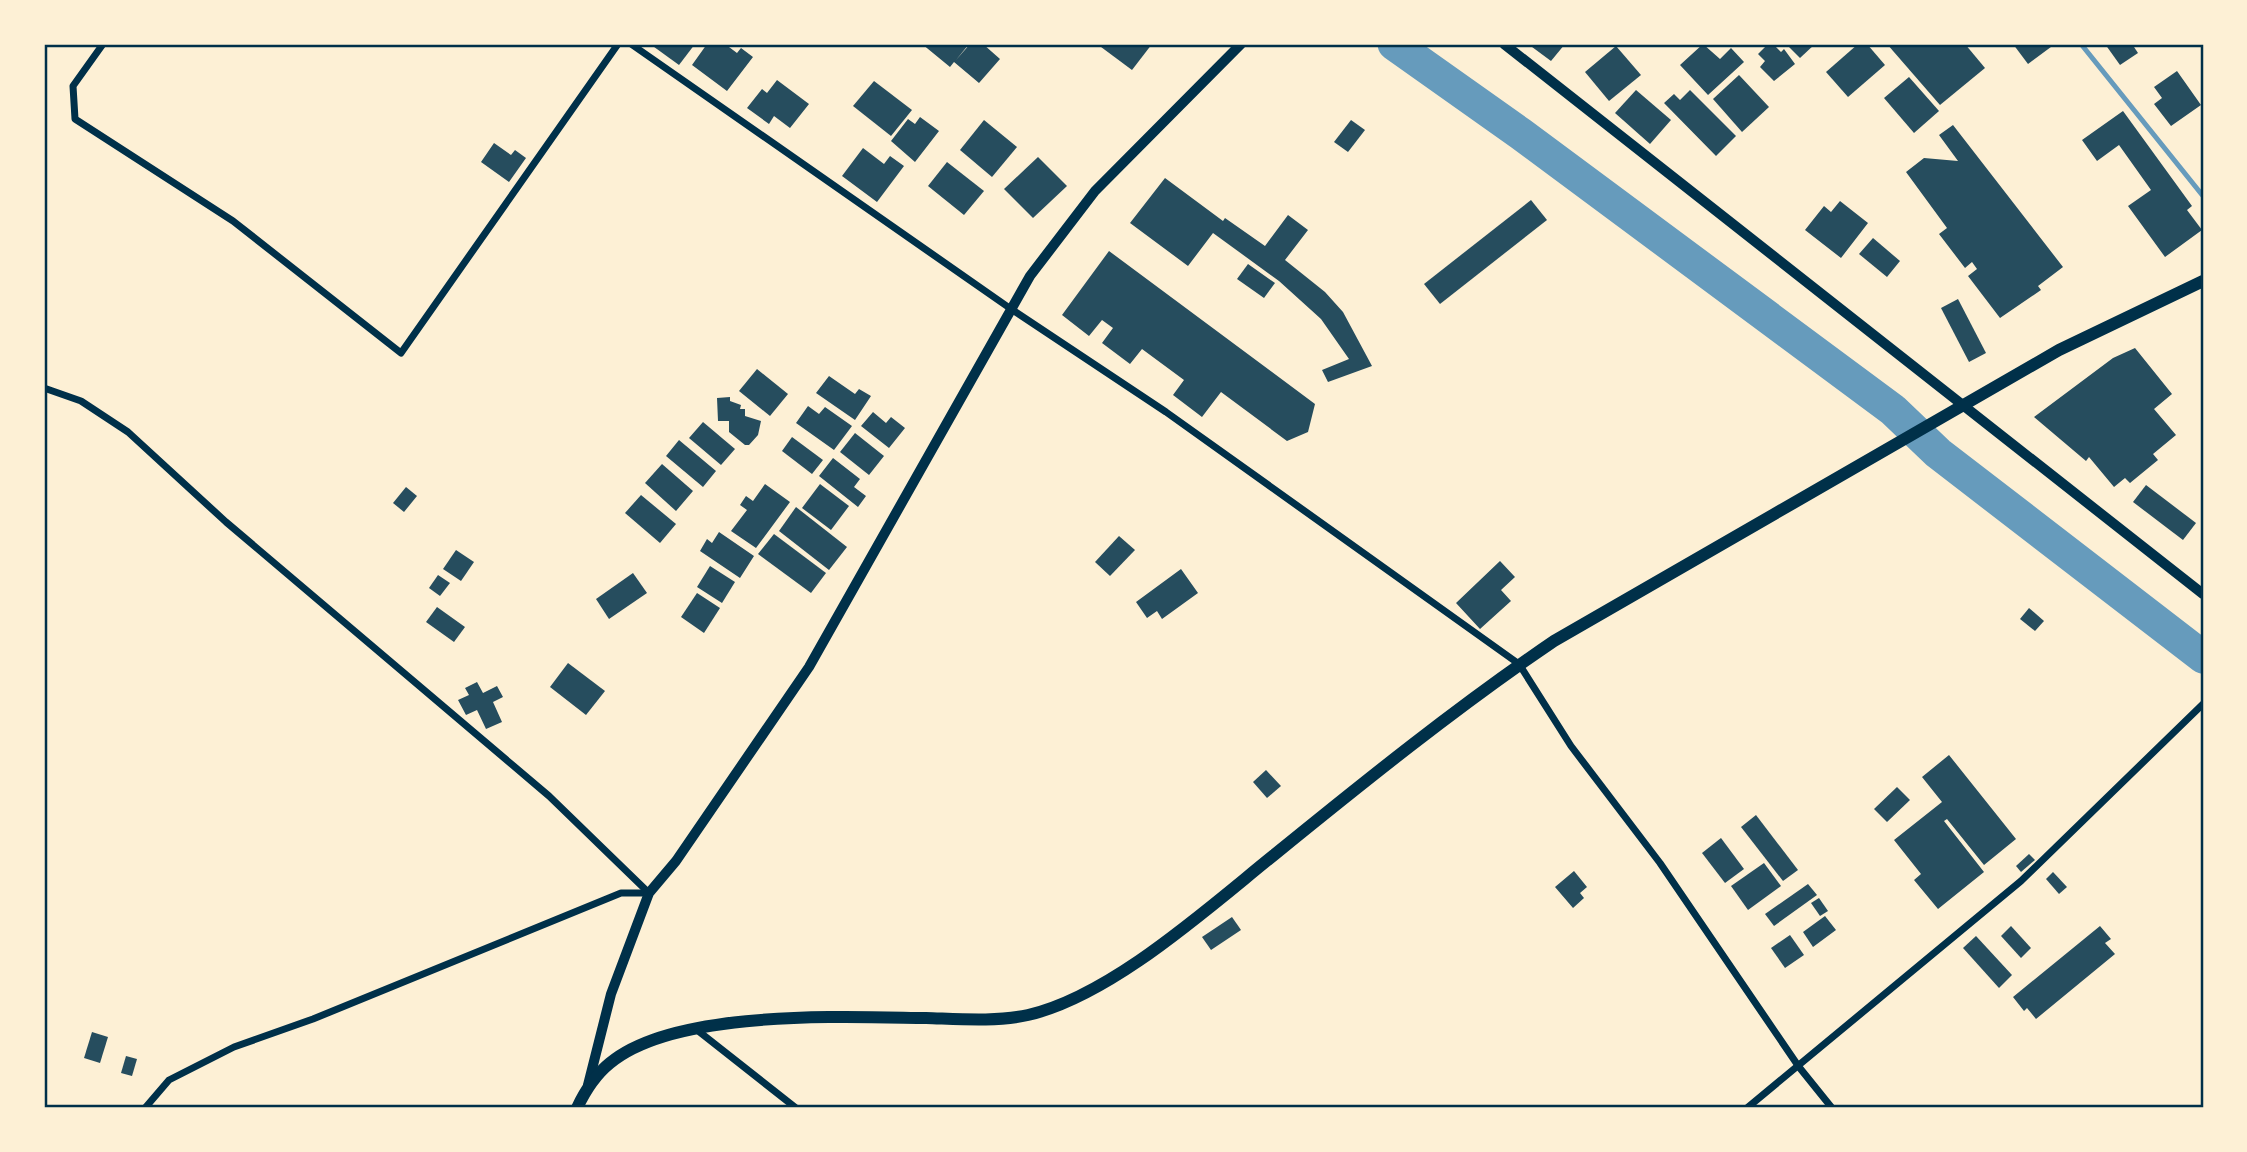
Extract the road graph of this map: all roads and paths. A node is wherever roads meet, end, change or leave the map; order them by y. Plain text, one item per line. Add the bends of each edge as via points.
1 (103, 44) edge
2 (618, 44) edge
3 (631, 44) edge
4 (1241, 44) edge
5 (1504, 44) edge
6 (2203, 281) edge
7 (1011, 309) junction
8 (44, 388) edge
9 (1963, 404) junction
10 (2203, 594) edge
11 (1519, 664) junction
12 (2203, 704) edge
13 (649, 893) junction
14 (694, 1027) junction
15 (1799, 1068) junction
16 (587, 1088) junction
17 (145, 1108) edge
18 (577, 1108) edge
19 (796, 1108) edge
20 (1748, 1108) edge
21 (1832, 1108) edge

1 - 2 street via 73,86 75,119 233,221 401,353
3 - 7 street
4 - 7 street via 1095,191 1030,276
5 - 9 street
6 - 9 main road via 2115,321
7 - 11 street via 1166,412
7 - 13 street via 809,667 676,861
8 - 13 street via 81,401 128,432 246,539 549,796
9 - 10 street
9 - 11 main road
11 - 14 main road via 1119,973 1057,1005 1027,1015 986,1018 768,1020
11 - 15 street via 1571,746 1660,863
12 - 15 street via 2021,881
13 - 16 street via 611,994
13 - 17 street via 621,892 234,1047 169,1080
14 - 16 main road via 611,1062
14 - 19 street
15 - 20 street
15 - 21 street
16 - 18 main road

